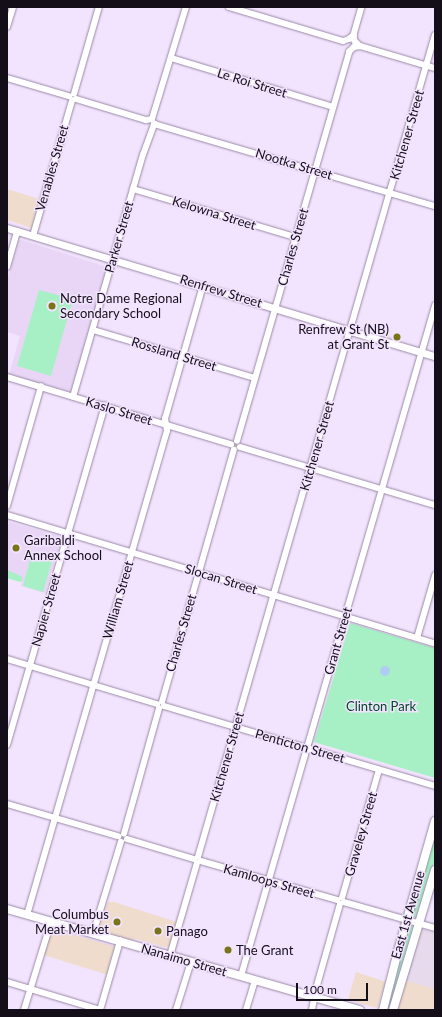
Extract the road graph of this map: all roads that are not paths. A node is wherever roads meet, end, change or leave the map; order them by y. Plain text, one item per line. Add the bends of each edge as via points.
1 (13, 7) edge
2 (99, 7) edge
3 (186, 7) edge
4 (229, 7) edge
5 (362, 7) edge
6 (7, 27) edge
7 (435, 35) edge
8 (350, 43) junction
9 (171, 58) junction
10 (426, 66) junction
11 (435, 68) edge
12 (7, 78) edge
13 (73, 97) junction
14 (333, 107) junction
15 (152, 122) junction
16 (315, 170) junction
17 (133, 189) junction
18 (390, 193) junction
19 (435, 206) edge
20 (7, 228) edge
21 (17, 231) junction
22 (33, 236) junction
23 (295, 237) junction
24 (112, 260) junction
25 (7, 267) edge
26 (203, 286) junction
27 (435, 306) edge
28 (275, 308) junction
29 (92, 330) junction
30 (350, 331) junction
31 (422, 352) junction
32 (182, 356) junction
33 (435, 356) edge
34 (7, 377) edge
35 (255, 378) junction
36 (41, 387) junction
37 (73, 397) junction
38 (105, 406) junction
39 (166, 424) junction
40 (236, 445) junction
41 (310, 468) junction
42 (382, 490) junction
43 (435, 505) edge
44 (7, 506) edge
45 (7, 515) edge
46 (68, 533) junction
47 (132, 552) junction
48 (199, 573) junction
49 (435, 576) edge
50 (274, 595) junction
51 (345, 616) junction
52 (417, 638) junction
53 (435, 643) edge
54 (7, 659) edge
55 (30, 666) junction
56 (94, 685) junction
57 (161, 705) junction
58 (236, 728) junction
59 (7, 745) edge
60 (308, 748) junction
61 (379, 770) junction
62 (435, 786) edge
63 (7, 804) edge
64 (55, 818) junction
65 (435, 821) edge
66 (123, 838) junction
67 (198, 860) junction
68 (435, 870) edge
69 (269, 880) junction
70 (341, 901) junction
71 (7, 909) edge
72 (27, 915) junction
73 (406, 920) junction
74 (51, 922) junction
75 (419, 924) junction
76 (435, 928) edge
77 (93, 934) junction
78 (120, 942) junction
79 (170, 956) junction
80 (191, 962) junction
81 (241, 976) junction
82 (255, 980) junction
83 (7, 982) edge
84 (31, 989) junction
85 (314, 998) junction
86 (99, 1009) edge
87 (24, 1010) edge
88 (176, 1010) edge
89 (246, 1010) edge
90 (312, 1010) edge
91 (360, 1010) edge
92 (383, 1010) edge
93 (393, 1010) edge

1 - 6 street
2 - 13 street, Venables Street
3 - 9 street, Parker Street
4 - 8 street
5 - 8 street
7 - 10 street, Kitchener Street
8 - 10 street
8 - 14 street, Charles Street
9 - 14 street, Le Roi Street
9 - 15 street, Parker Street
10 - 11 street
10 - 18 street, Kitchener Street
12 - 13 street, Nootka Street
13 - 15 street, Nootka Street
13 - 22 street, Venables Street
14 - 16 street, Charles Street
15 - 16 street, Nootka Street
15 - 17 street, Parker Street
16 - 18 street, Nootka Street
16 - 23 street, Charles Street
17 - 23 street, Kelowna Street
17 - 24 street, Parker Street
18 - 19 street, Nootka Street
18 - 30 street, Kitchener Street
20 - 21 street, Renfrew Street
21 - 22 street, Renfrew Street
21 - 25 street
22 - 24 street, Renfrew Street
23 - 28 street, Charles Street
24 - 26 street, Renfrew Street
24 - 29 street, Parker Street
26 - 28 street, Renfrew Street
26 - 32 street, William Street
27 - 31 street, Grant Street
28 - 30 street, Renfrew Street
28 - 35 street, Charles Street
29 - 32 street, Rossland Street
29 - 37 street, Parker Street
30 - 31 street, Renfrew Street
30 - 41 street, Kitchener Street
31 - 33 street, Renfrew Street
31 - 42 street, Grant Street
32 - 35 street, Rossland Street
32 - 39 street, William Street via 165,419
34 - 36 street, Kaslo Street
35 - 40 street, Charles Street
36 - 37 street, Kaslo Street
36 - 44 street
37 - 38 street, Kaslo Street
38 - 39 street, Kaslo Street
38 - 46 street, Napier Street
39 - 40 street, Kaslo Street
39 - 47 street, William Street via 167,431
40 - 41 street, Kaslo Street
40 - 48 street, Charles Street
41 - 42 street, Kaslo Street
41 - 50 street, Kitchener Street
42 - 43 street, Kaslo Street
42 - 51 street, Grant Street
45 - 46 street, Slocan Street
46 - 47 street, Slocan Street
46 - 55 street, Napier Street
47 - 48 street, Slocan Street
47 - 56 street, William Street
48 - 50 street, Slocan Street
48 - 57 street, Charles Street
49 - 52 street
50 - 51 street, Slocan Street
50 - 58 street, Kitchener Street
51 - 52 street, Slocan Street
51 - 60 street, Grant Street
52 - 53 street, Slocan Street
54 - 55 street, Penticton Street
55 - 56 street, Penticton Street
55 - 59 street, Napier Street
56 - 57 street, Penticton Street
56 - 64 street, William Street
57 - 58 street, Penticton Street
57 - 66 street, Charles Street
58 - 60 street, Penticton Street
58 - 67 street, Kitchener Street
60 - 61 street, Penticton Street
60 - 69 street, Grant Street
61 - 62 street, Penticton Street
61 - 70 street, Graveley Street
63 - 64 street, Kamloops Street
64 - 66 street, Kamloops Street
64 - 72 street, William Street
65 - 73 main road, East 1st Avenue
66 - 67 street, Kamloops Street
66 - 77 street, Charles Street
67 - 69 street, Kamloops Street
67 - 79 street, Kitchener Street
68 - 75 main road, East 1st Avenue
69 - 70 street, Kamloops Street
69 - 81 street, Grant Street
70 - 73 street, Kamloops Street
70 - 85 street, Graveley Street
71 - 72 main road, Nanaimo Street
72 - 74 main road, Nanaimo Street
73 - 75 street, Kamloops Street
73 - 92 main road, East 1st Avenue
74 - 77 main road, Nanaimo Street
74 - 84 street
75 - 76 street, Kamloops Street
75 - 93 main road, East 1st Avenue
77 - 78 main road, Nanaimo Street
78 - 79 main road, Nanaimo Street
78 - 86 street
79 - 80 main road, Nanaimo Street
80 - 81 main road, Nanaimo Street
80 - 88 street
81 - 82 main road, Nanaimo Street
82 - 85 main road, Nanaimo Street
82 - 89 street
83 - 84 street
84 - 86 street
84 - 87 street
85 - 90 street, Graveley Street
85 - 91 main road, Nanaimo Street

